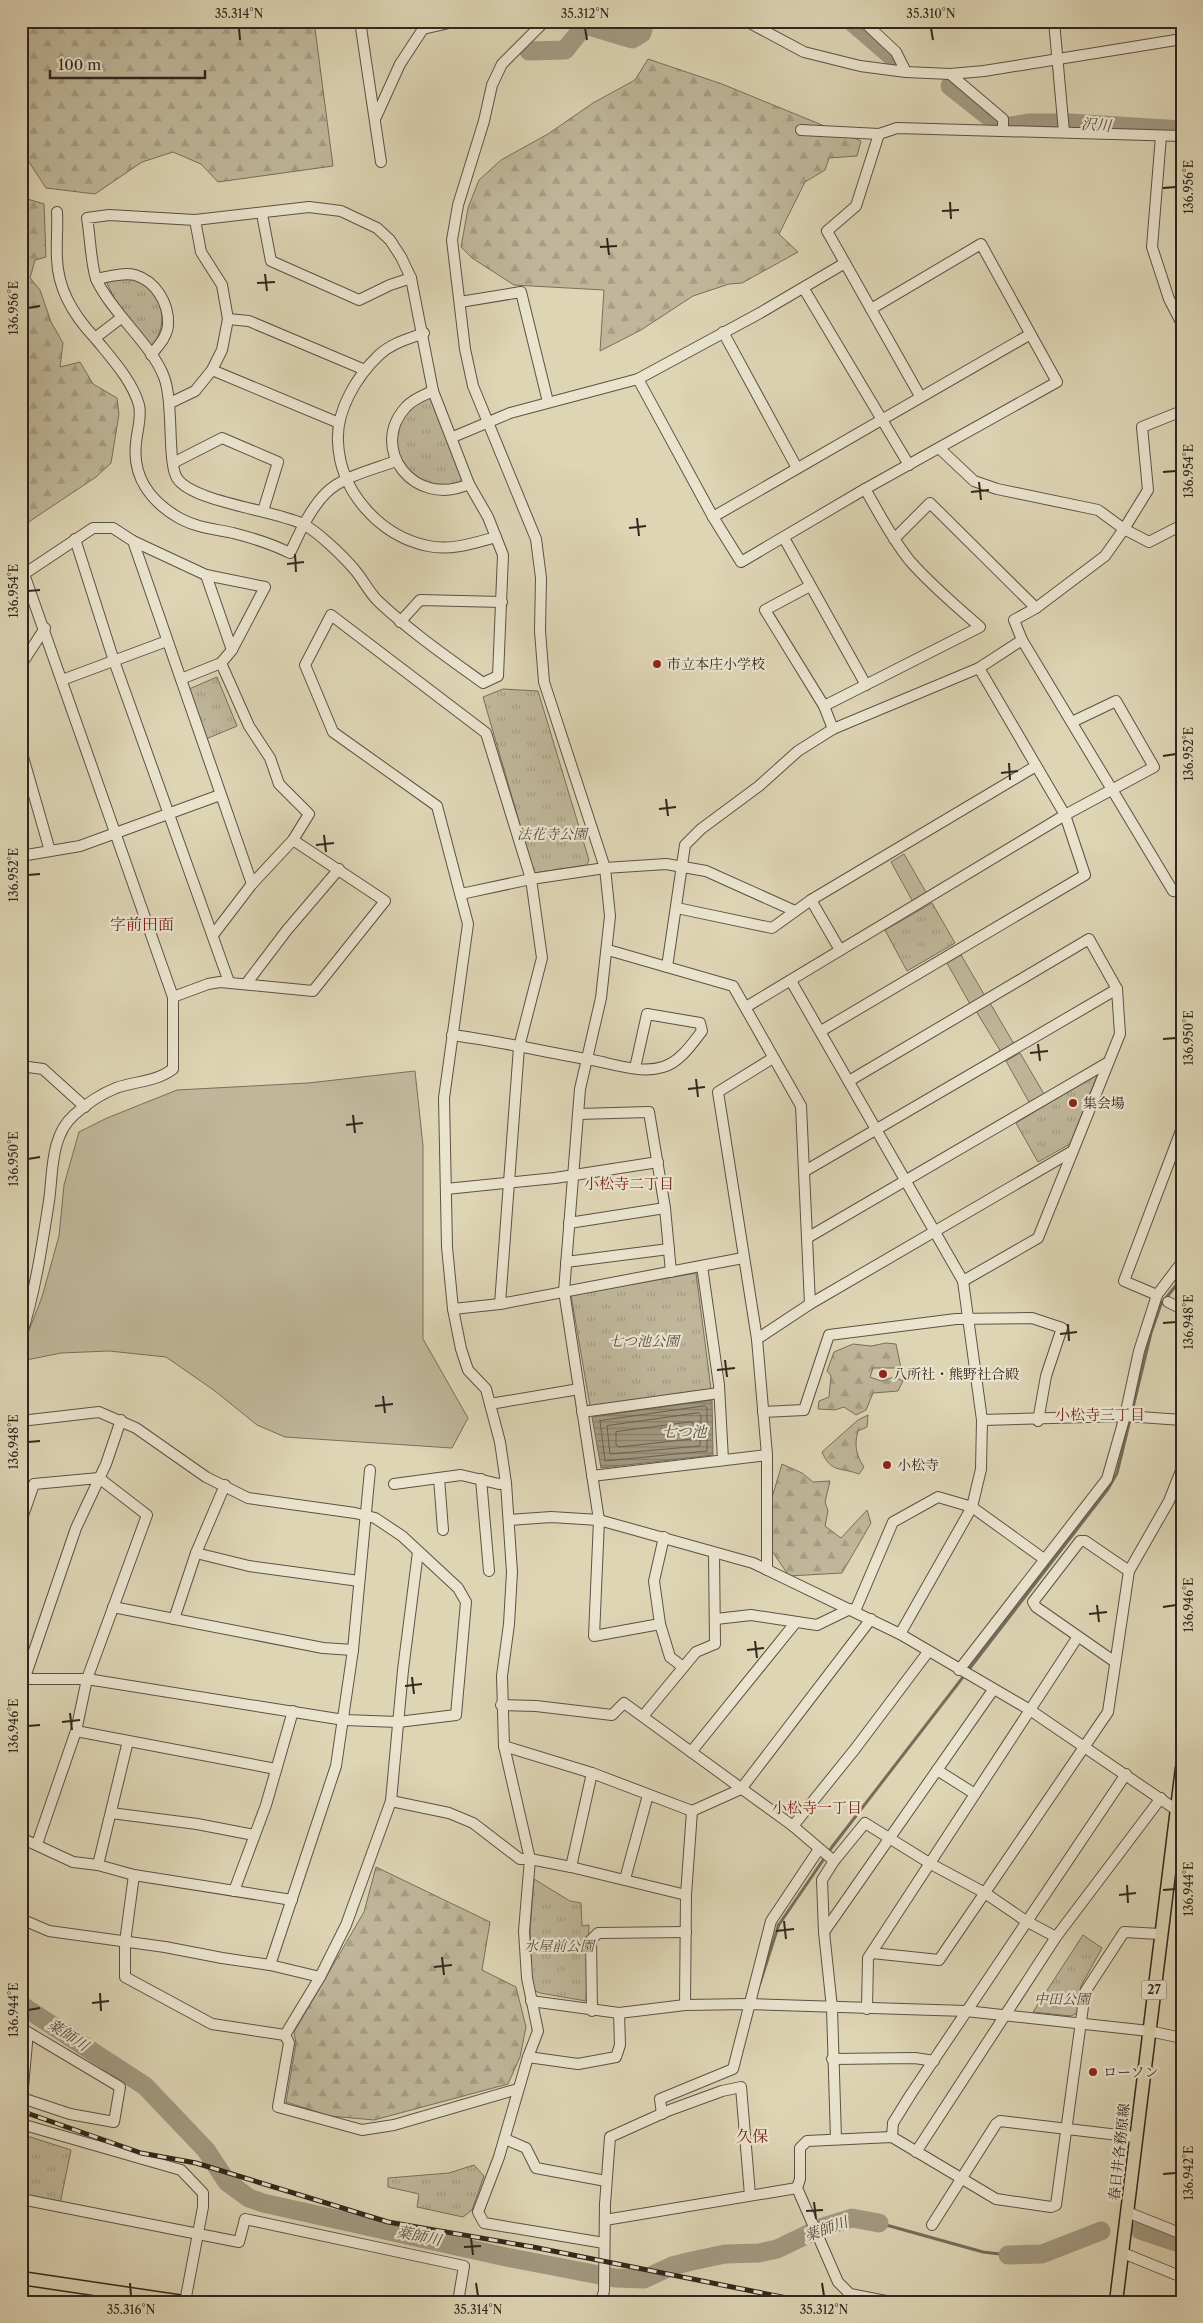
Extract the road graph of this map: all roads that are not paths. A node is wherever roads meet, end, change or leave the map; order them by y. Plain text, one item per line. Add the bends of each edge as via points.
1 (360, 21) edge
2 (458, 21) edge
3 (545, 21) edge
4 (746, 21) edge
5 (863, 21) edge
6 (1054, 21) edge
7 (1182, 39) edge
8 (1058, 60) junction
9 (906, 72) junction
10 (950, 74) junction
11 (375, 118) junction
12 (801, 130) dead end
13 (1004, 131) junction
14 (1064, 132) junction
15 (879, 134) junction
16 (1160, 136) junction
17 (1182, 136) edge
18 (381, 162) dead end
19 (56, 212) dead end
20 (262, 214) junction
21 (195, 220) junction
22 (845, 263) junction
23 (411, 278) junction
24 (96, 279) junction
25 (804, 289) junction
26 (460, 302) junction
27 (871, 309) junction
28 (121, 318) junction
29 (228, 319) junction
30 (1182, 324) edge
31 (723, 332) junction
32 (424, 333) junction
33 (1029, 335) junction
34 (95, 338) junction
35 (151, 355) junction
36 (212, 370) junction
37 (365, 370) junction
38 (638, 379) junction
39 (433, 391) junction
40 (920, 396) junction
41 (548, 402) junction
42 (170, 403) junction
43 (1182, 411) edge
44 (487, 422) junction
45 (882, 422) junction
46 (339, 423) junction
47 (453, 437) junction
48 (939, 448) junction
49 (396, 461) junction
50 (173, 464) junction
51 (909, 465) junction
52 (797, 468) junction
53 (347, 480) junction
54 (469, 484) junction
55 (865, 489) junction
56 (263, 511) junction
57 (713, 517) junction
58 (1182, 524) edge
59 (304, 525) junction
60 (1124, 528) junction
61 (496, 537) junction
62 (784, 538) junction
63 (75, 539) junction
64 (894, 539) junction
65 (133, 541) junction
66 (23, 571) edge
67 (206, 575) junction
68 (810, 586) junction
69 (502, 602) junction
70 (1036, 608) junction
71 (400, 622) junction
72 (45, 628) junction
73 (1022, 640) junction
74 (167, 641) junction
75 (232, 650) junction
76 (114, 661) junction
77 (222, 663) junction
78 (21, 665) edge
79 (979, 668) junction
80 (182, 679) junction
81 (62, 680) junction
82 (866, 685) junction
83 (824, 706) junction
84 (1072, 722) junction
85 (833, 729) junction
86 (21, 750) edge
87 (1036, 766) junction
88 (1110, 790) junction
89 (220, 795) junction
90 (170, 813) junction
91 (1065, 815) junction
92 (116, 833) junction
93 (292, 840) junction
94 (50, 851) junction
95 (21, 856) edge
96 (683, 865) junction
97 (605, 868) junction
98 (339, 869) junction
99 (531, 879) junction
100 (252, 884) junction
101 (1182, 892) edge
102 (461, 894) junction
103 (811, 900) junction
104 (677, 908) junction
105 (795, 911) junction
106 (213, 935) junction
107 (608, 950) junction
108 (840, 950) junction
109 (667, 967) junction
110 (791, 981) junction
111 (229, 982) junction
112 (246, 984) junction
113 (1117, 989) junction
114 (173, 997) junction
115 (746, 1006) junction
116 (821, 1031) junction
117 (452, 1035) junction
118 (519, 1047) junction
119 (773, 1058) junction
120 (586, 1059) junction
121 (1106, 1063) junction
122 (21, 1066) edge
123 (634, 1068) junction
124 (849, 1081) junction
125 (85, 1107) junction
126 (578, 1114) junction
127 (1182, 1128) edge
128 (878, 1130) junction
129 (1071, 1152) junction
130 (658, 1162) junction
131 (805, 1171) junction
132 (573, 1174) junction
133 (906, 1181) junction
134 (509, 1183) junction
135 (446, 1189) junction
136 (665, 1208) junction
137 (569, 1223) junction
138 (934, 1232) junction
139 (807, 1238) junction
140 (669, 1249) junction
141 (743, 1258) junction
142 (566, 1262) junction
143 (1182, 1262) edge
144 (702, 1266) junction
145 (671, 1272) junction
146 (963, 1281) junction
147 (564, 1291) junction
148 (1157, 1295) junction
149 (1168, 1302) dead end
150 (500, 1304) junction
151 (810, 1304) junction
152 (1182, 1309) edge
153 (453, 1310) junction
154 (968, 1320) junction
155 (21, 1336) edge
156 (757, 1339) junction
157 (579, 1389) junction
158 (719, 1393) junction
159 (490, 1404) junction
160 (582, 1412) junction
161 (763, 1412) junction
162 (1125, 1416) junction
163 (121, 1420) junction
164 (982, 1420) junction
165 (1038, 1420) junction
166 (1182, 1420) edge
167 (21, 1421) edge
168 (767, 1455) junction
169 (723, 1460) junction
170 (1182, 1468) edge
171 (370, 1470) dead end
172 (592, 1476) junction
173 (99, 1478) junction
174 (439, 1478) junction
175 (481, 1479) junction
176 (394, 1484) dead end
177 (506, 1484) junction
178 (225, 1485) junction
179 (972, 1507) junction
180 (365, 1515) junction
181 (509, 1520) junction
182 (599, 1520) junction
183 (21, 1521) edge
184 (443, 1530) dead end
185 (664, 1537) junction
186 (418, 1552) junction
187 (196, 1553) junction
188 (714, 1553) junction
189 (1044, 1559) junction
190 (767, 1570) junction
191 (488, 1571) dead end
192 (1129, 1571) junction
193 (359, 1581) junction
194 (113, 1607) junction
195 (853, 1610) junction
196 (174, 1619) junction
197 (716, 1619) junction
198 (870, 1619) junction
199 (796, 1622) junction
200 (660, 1624) junction
201 (900, 1634) junction
202 (1077, 1638) junction
203 (353, 1650) junction
204 (928, 1652) junction
205 (1114, 1662) junction
206 (684, 1667) junction
207 (959, 1670) junction
208 (87, 1679) junction
209 (22, 1682) edge
210 (993, 1690) junction
211 (501, 1705) junction
212 (1030, 1710) junction
213 (293, 1711) junction
214 (644, 1715) junction
215 (344, 1720) junction
216 (398, 1722) junction
217 (76, 1731) junction
218 (128, 1741) junction
219 (504, 1746) junction
220 (1086, 1746) junction
221 (691, 1752) junction
222 (1182, 1768) edge
223 (276, 1769) junction
224 (937, 1770) junction
225 (592, 1773) junction
226 (1126, 1774) junction
227 (741, 1789) junction
228 (648, 1794) junction
229 (975, 1794) junction
230 (1161, 1798) junction
231 (391, 1801) junction
232 (692, 1811) junction
233 (1179, 1812) edge
234 (111, 1813) junction
235 (792, 1826) junction
236 (254, 1834) junction
237 (888, 1836) junction
238 (21, 1838) edge
239 (38, 1844) junction
240 (819, 1849) junction
241 (530, 1859) junction
242 (834, 1861) junction
243 (931, 1864) junction
244 (98, 1865) junction
245 (570, 1866) junction
246 (134, 1875) junction
247 (625, 1879) junction
248 (234, 1891) junction
249 (986, 1893) junction
250 (686, 1895) junction
251 (292, 1900) junction
252 (21, 1920) edge
253 (1026, 1921) junction
254 (686, 1932) junction
255 (824, 1932) junction
256 (1160, 1934) junction
257 (1056, 1937) junction
258 (125, 1942) junction
259 (872, 1953) junction
260 (270, 1965) junction
261 (320, 1977) junction
262 (531, 2001) junction
263 (748, 2004) junction
264 (685, 2005) junction
265 (832, 2008) junction
266 (866, 2009) junction
267 (592, 2011) junction
268 (966, 2011) junction
269 (619, 2013) junction
270 (1003, 2016) junction
271 (1080, 2024) junction
272 (25, 2030) edge
273 (1149, 2031) junction
274 (284, 2035) junction
275 (1182, 2038) edge
276 (528, 2057) junction
277 (832, 2059) junction
278 (934, 2061) junction
279 (518, 2090) junction
280 (22, 2098) edge
281 (662, 2114) junction
282 (21, 2124) edge
283 (1068, 2129) junction
284 (892, 2136) junction
285 (1135, 2136) junction
286 (505, 2139) junction
287 (836, 2139) junction
288 (916, 2152) junction
289 (961, 2177) junction
290 (606, 2181) junction
291 (796, 2188) junction
292 (750, 2195) junction
293 (21, 2199) edge
294 (1127, 2212) junction
295 (605, 2220) junction
296 (932, 2225) dead end
297 (1182, 2234) edge
298 (197, 2235) junction
299 (604, 2243) junction
300 (1123, 2253) junction
301 (1182, 2277) edge
302 (21, 2278) edge
303 (112, 2297) edge
304 (850, 2298) edge
305 (23, 2302) edge
306 (185, 2302) edge
307 (458, 2302) edge
308 (601, 2302) edge
309 (891, 2302) edge
310 (1116, 2302) edge

1 - 11 street
2 - 11 street via 423,29 400,64
3 - 26 street via 502,64 492,84 458,205 452,240
4 - 9 street via 804,52 860,66
5 - 9 street via 896,52
6 - 8 street
7 - 8 street
8 - 10 street
8 - 14 street
9 - 10 street
10 - 13 street via 1002,119
11 - 18 street
12 - 15 street
13 - 14 street
13 - 15 street via 897,128
14 - 16 street
15 - 22 street via 856,206 827,231
16 - 17 street
16 - 30 street via 1152,247 1169,299
19 - 34 street via 57,258 62,288 85,328
20 - 21 street
20 - 23 street via 309,208 341,211 359,218 390,240
20 - 23 street via 271,261 359,300
21 - 24 street via 109,215 87,218
21 - 29 street via 201,252 222,285
22 - 25 street
22 - 27 street
23 - 32 street
24 - 28 street
24 - 35 street via 135,276 160,293 167,309 168,326 161,343
25 - 31 street
25 - 45 street
26 - 41 street via 521,292
26 - 44 street via 473,386
27 - 33 street via 981,244
27 - 40 street
28 - 34 street
28 - 35 street
29 - 36 street via 222,350
29 - 37 street via 249,321
31 - 38 street
31 - 52 street
32 - 37 street via 400,341 380,354
32 - 39 street
33 - 40 street
33 - 48 street via 1057,382
34 - 59 street via 137,399 140,415 135,444 142,485 160,504 192,524 249,538 290,553
35 - 42 street via 164,376
36 - 42 street via 195,391
36 - 46 street
37 - 46 street via 345,405
38 - 41 street
38 - 57 street
39 - 47 street
39 - 49 street via 408,405 396,424 393,435
40 - 45 street
41 - 44 street
42 - 50 street
43 - 60 street via 1142,427 1148,490
44 - 47 street
44 - 97 street via 536,538 541,578 540,631 544,682
45 - 51 street
45 - 52 street
46 - 53 street via 338,442
47 - 54 street
48 - 51 street
48 - 60 street via 974,482 1098,510
49 - 53 street
49 - 54 street via 408,476 434,491 458,489
50 - 56 street via 177,478 194,492
50 - 56 street via 222,438 278,462
51 - 55 street
52 - 57 street
53 - 59 street via 327,492
53 - 61 street via 359,502 374,519 410,540 429,547 450,548
54 - 61 street
55 - 62 street
55 - 64 street
56 - 59 street
57 - 62 street via 741,562
58 - 60 street via 1149,542
59 - 71 street via 354,569 376,600
60 - 70 street via 1105,556
61 - 69 street via 503,555
62 - 68 street
63 - 65 street via 93,528 113,528
63 - 66 street
63 - 76 street
64 - 70 street via 930,503
64 - 82 street via 939,591 980,627
65 - 67 street
65 - 74 street
66 - 72 street
67 - 75 street
67 - 75 street via 265,587
68 - 82 street
68 - 83 street via 765,610
69 - 71 street via 420,600
69 - 71 street via 498,676 483,683
70 - 73 street via 1014,620
72 - 78 street
72 - 81 street
73 - 79 street
73 - 84 street
74 - 76 street
74 - 80 street
75 - 77 street
76 - 81 street
76 - 90 street
77 - 80 street
77 - 93 street via 248,726 270,758 279,784 309,814
79 - 85 street
79 - 87 street
80 - 89 street
81 - 92 street
82 - 83 street
83 - 85 street
84 - 88 street
84 - 88 street via 1116,701 1154,767
85 - 96 street via 798,751 759,786 701,830 685,845
86 - 94 street
87 - 91 street
87 - 103 street
88 - 91 street
88 - 101 street via 1173,892
89 - 90 street
89 - 100 street
90 - 92 street
90 - 106 street
91 - 108 street
91 - 116 street via 1084,875
92 - 94 street via 80,846
92 - 114 street
93 - 98 street
93 - 100 street
94 - 95 street
96 - 97 street
96 - 104 street
96 - 105 street via 706,871
97 - 99 street
97 - 107 street via 610,916
98 - 112 street
98 - 112 street via 385,901 313,991
99 - 102 street
99 - 102 street via 486,733 331,615 306,665 334,732 437,806
99 - 118 street via 542,958
100 - 106 street
102 - 117 street via 468,924
103 - 105 street
103 - 108 street
104 - 105 street via 772,928
104 - 109 street
106 - 111 street
107 - 109 street
107 - 120 street via 601,998
108 - 110 street
109 - 115 street via 733,986
110 - 115 street
110 - 116 street
111 - 112 street
111 - 114 street via 208,984
113 - 121 street via 1120,1034
113 - 124 street via 1089,939
113 - 128 street
114 - 125 street via 173,1069 141,1083 116,1088
115 - 119 street
116 - 124 street
117 - 118 street
117 - 135 street via 444,1098
118 - 120 street
118 - 134 street
119 - 131 street via 801,1106
119 - 141 street via 718,1092
120 - 123 street
120 - 126 street
121 - 129 street
121 - 133 street
122 - 125 street via 43,1069
123 - 123 street via 649,1070 665,1066 689,1049 702,1031 700,1024 647,1014
124 - 128 street
125 - 155 street via 67,1122 53,1161 30,1307
126 - 130 street via 649,1112
126 - 132 street
127 - 148 street via 1124,1281
128 - 131 street
128 - 133 street
129 - 138 street
129 - 146 street via 1038,1238
130 - 132 street
130 - 136 street
131 - 139 street
132 - 134 street
132 - 137 street
133 - 138 street
133 - 139 street
134 - 135 street
134 - 150 street
135 - 153 street
136 - 137 street
136 - 140 street
137 - 142 street
138 - 146 street
138 - 151 street
139 - 151 street
140 - 142 street
140 - 145 street
141 - 144 street
141 - 156 street
142 - 147 street
143 - 148 street
144 - 145 street
144 - 158 street
145 - 147 street
146 - 154 street
147 - 150 street
147 - 157 street
148 - 162 street via 1139,1351
149 - 152 street
150 - 153 street
151 - 156 street
153 - 159 street via 468,1370 486,1389
154 - 161 street via 829,1335 804,1410
154 - 164 street
154 - 165 street via 1032,1318 1062,1328 1046,1376
156 - 161 street
157 - 159 street
157 - 160 street
158 - 160 street
158 - 169 street
159 - 177 street
160 - 172 street
161 - 168 street
162 - 165 street
162 - 166 street
162 - 189 street via 1107,1479
163 - 167 street via 99,1412
163 - 173 street
163 - 178 street via 206,1477
164 - 165 street
164 - 179 street via 981,1470
168 - 169 street
168 - 190 street
169 - 172 street
170 - 192 street via 1169,1501
171 - 180 street
172 - 182 street
173 - 183 street via 34,1484
173 - 194 street via 147,1515
173 - 209 street via 76,1528
174 - 175 street via 461,1474
174 - 176 street
174 - 184 street
175 - 177 street
175 - 191 street
177 - 181 street
178 - 180 street via 248,1498
178 - 187 street
179 - 189 street
179 - 195 street via 938,1497 893,1522
179 - 201 street
180 - 186 street via 388,1526
180 - 193 street
181 - 182 street via 551,1517
181 - 211 street via 512,1572
182 - 185 street
182 - 200 street via 594,1636
185 - 188 street
185 - 200 street via 654,1581
186 - 216 street
186 - 216 street via 458,1588 466,1602 456,1715
187 - 193 street via 249,1566
187 - 196 street
188 - 190 street
188 - 197 street
189 - 207 street
190 - 195 street
192 - 202 street via 1085,1541 1080,1541 1033,1602
192 - 205 street
193 - 203 street
194 - 196 street
194 - 208 street
195 - 198 street
195 - 199 street via 818,1624
196 - 203 street via 324,1648
197 - 199 street via 750,1615
197 - 206 street via 715,1644 696,1652
198 - 201 street
198 - 227 street
199 - 221 street
200 - 206 street via 670,1657
201 - 204 street
202 - 205 street
202 - 212 street
203 - 215 street
204 - 207 street
204 - 235 street
205 - 220 street via 1108,1712
206 - 214 street
207 - 210 street
208 - 209 street
208 - 213 street
208 - 217 street
210 - 212 street
210 - 224 street
211 - 214 street via 612,1715 624,1703
211 - 219 street
212 - 220 street
212 - 229 street
213 - 215 street
213 - 223 street
214 - 221 street
215 - 216 street
215 - 251 street via 336,1766
216 - 231 street
217 - 218 street
217 - 239 street
218 - 223 street
218 - 234 street
219 - 225 street
219 - 241 street
220 - 226 street
220 - 249 street
221 - 227 street
222 - 233 main road, 春日井各務原線 / 27
223 - 236 street
224 - 229 street
224 - 237 street
225 - 228 street
225 - 245 street
226 - 230 street
226 - 253 street
227 - 232 street
227 - 235 street
228 - 232 street
228 - 247 street
229 - 243 street
230 - 233 street
230 - 257 street
231 - 241 street via 465,1819 520,1859
231 - 261 street via 346,1925
232 - 250 street
233 - 256 main road, 春日井各務原線 / 27
234 - 236 street
234 - 244 street
235 - 240 street
236 - 248 street
237 - 242 street via 865,1823
237 - 243 street
237 - 255 street
238 - 239 street
239 - 244 street via 73,1862
240 - 242 street
240 - 263 street via 771,1921
241 - 245 street
241 - 262 street via 524,1931
242 - 255 street via 822,1880
243 - 249 street
243 - 259 street
244 - 246 street
245 - 247 street
246 - 248 street
246 - 258 street
247 - 250 street
248 - 251 street
249 - 253 street
249 - 259 street via 939,1960
250 - 254 street
251 - 260 street
252 - 258 street via 49,1931
253 - 257 street
253 - 268 street
254 - 264 street
254 - 267 street via 598,1933 591,1940
255 - 265 street
256 - 271 street via 1128,1930 1122,1933 1089,1983
256 - 273 main road, 春日井各務原線 / 27
257 - 270 street
258 - 260 street
258 - 274 street via 125,1978 212,2024
259 - 266 street via 868,1958
260 - 261 street
261 - 274 street
262 - 267 street
262 - 276 street via 538,2032
263 - 264 street
263 - 265 street
263 - 281 street via 733,2069 660,2099
264 - 269 street
265 - 266 street
265 - 277 street
266 - 268 street
267 - 269 street
268 - 270 street
268 - 278 street
269 - 276 street via 620,2045 616,2057 578,2064
270 - 271 street
270 - 288 street
271 - 273 street
271 - 283 street
272 - 280 street
272 - 280 street via 120,2087 114,2122 70,2114
273 - 275 street
273 - 285 main road, 春日井各務原線 / 27
274 - 279 street via 289,2044 278,2107 362,2130 394,2125
276 - 279 street
277 - 278 street via 915,2058
277 - 287 street
278 - 284 street via 892,2123
279 - 286 street
281 - 290 street via 610,2137
281 - 292 street via 741,2087
282 - 298 street via 181,2170 203,2193
283 - 285 street
283 - 289 street via 1000,2121
283 - 289 street via 1059,2200 1054,2206 996,2199
284 - 287 street
284 - 288 street
285 - 294 main road, 春日井各務原線 / 27
286 - 290 street via 526,2148 536,2168
286 - 299 street via 478,2212 484,2223
287 - 291 street via 807,2141 800,2148 800,2179
288 - 289 street
289 - 296 street
290 - 295 street
291 - 292 street
291 - 304 street via 832,2272
292 - 295 street
293 - 298 street
294 - 297 street
294 - 300 main road, 春日井各務原線 / 27
295 - 299 street
298 - 306 street
298 - 307 street via 239,2242 245,2219 464,2266
299 - 308 street
300 - 301 street
300 - 310 main road, 春日井各務原線 / 27
302 - 303 main road
302 - 305 street
303 - 306 main road
304 - 309 street

